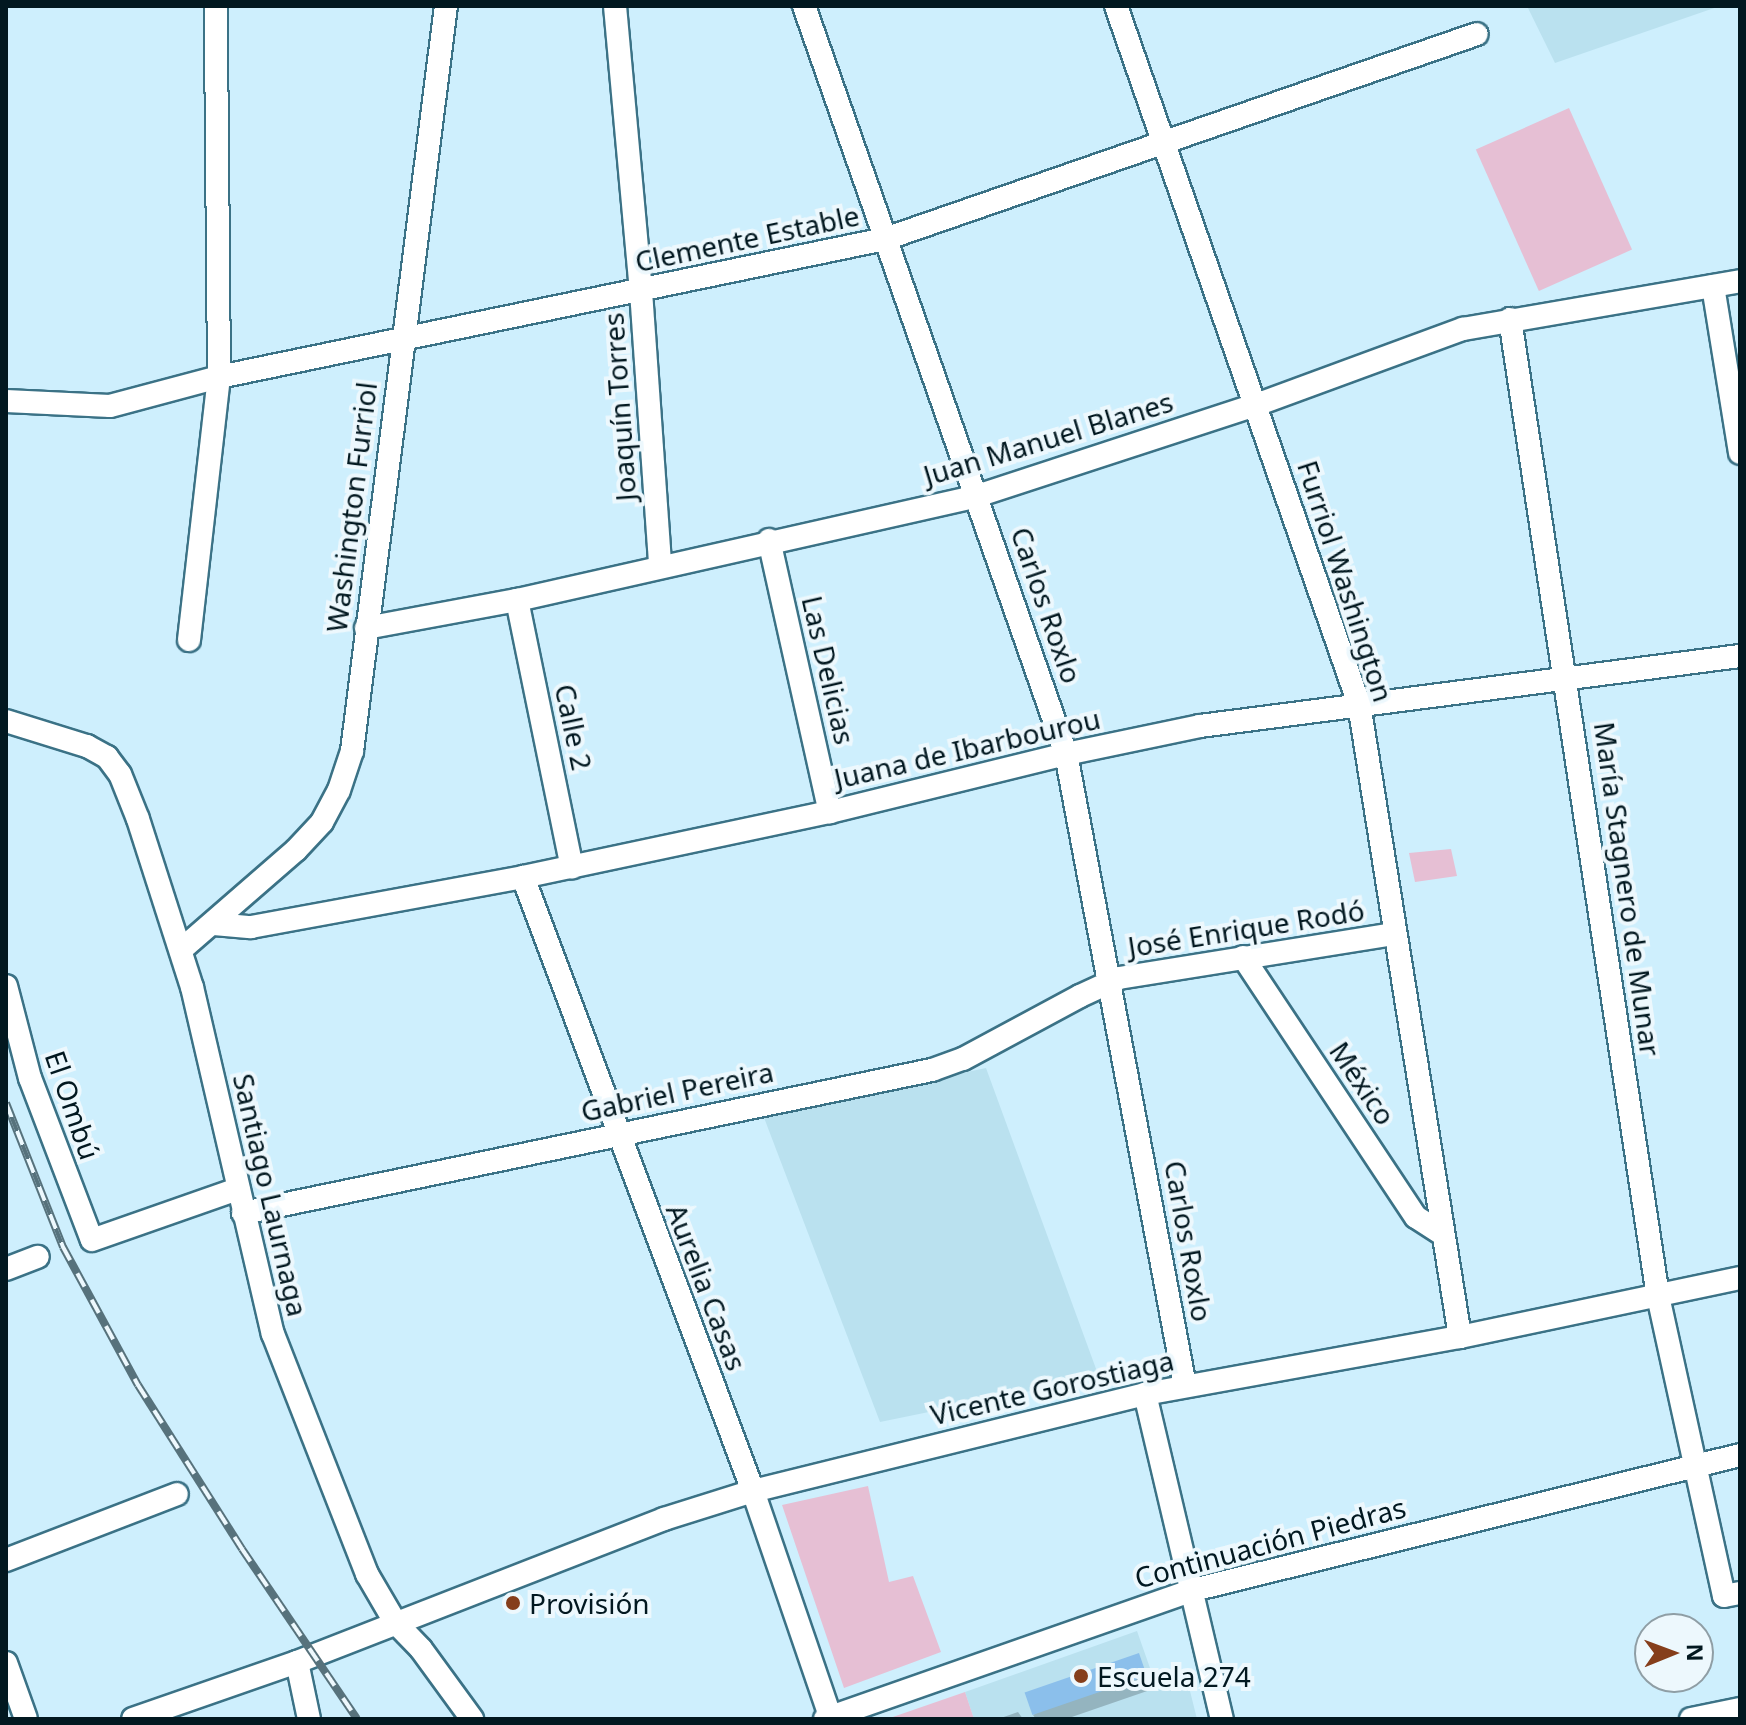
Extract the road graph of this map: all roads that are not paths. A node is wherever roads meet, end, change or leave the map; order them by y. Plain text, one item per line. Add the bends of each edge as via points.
1 (216, 6) edge
2 (446, 6) edge
3 (615, 6) edge
4 (804, 6) edge
5 (1116, 6) edge
6 (1477, 34) dead end
7 (1165, 144) junction
8 (885, 239) junction
9 (1740, 281) edge
10 (1713, 286) junction
11 (641, 291) junction
12 (1510, 319) junction
13 (403, 341) junction
14 (219, 377) junction
15 (6, 401) edge
16 (1256, 405) junction
17 (1740, 453) edge
18 (977, 496) junction
19 (769, 540) junction
20 (660, 565) junction
21 (517, 600) junction
22 (366, 628) junction
23 (189, 640) dead end
24 (1740, 656) edge
25 (1566, 676) junction
26 (1359, 704) junction
27 (6, 721) edge
28 (1066, 754) junction
29 (830, 812) junction
30 (572, 867) junction
31 (523, 877) junction
32 (214, 924) junction
33 (1395, 934) junction
34 (182, 949) junction
35 (1243, 957) junction
36 (1107, 982) junction
37 (6, 986) edge
38 (617, 1133) junction
39 (238, 1189) junction
40 (243, 1213) junction
41 (1441, 1233) junction
42 (38, 1257) dead end
43 (6, 1269) edge
44 (1740, 1278) edge
45 (1658, 1296) junction
46 (1460, 1337) junction
47 (1185, 1386) junction
48 (1145, 1394) junction
49 (1740, 1455) edge
50 (1694, 1466) junction
51 (753, 1491) junction
52 (177, 1494) dead end
53 (6, 1560) edge
54 (1193, 1590) junction
55 (1740, 1593) edge
56 (395, 1622) junction
57 (297, 1662) junction
58 (6, 1663) edge
59 (1740, 1709) edge
60 (829, 1718) edge
61 (26, 1719) edge
62 (133, 1719) edge
63 (309, 1719) edge
64 (472, 1719) edge
65 (1222, 1719) edge
66 (1691, 1719) edge

1 - 14 street
2 - 13 street, Washington Furriol
3 - 11 street, Joaquín Torres
4 - 8 street, Carlos Roxlo
5 - 7 street, Furriol Washington
6 - 7 street, Clemente Estable
7 - 8 street, Clemente Estable
7 - 16 street, Furriol Washington
8 - 11 street, Clemente Estable
8 - 18 street, Carlos Roxlo
9 - 10 street, Juan Manuel Blanes
10 - 12 street, Juan Manuel Blanes
10 - 17 street
11 - 13 street, Clemente Estable
11 - 20 street, Joaquín Torres
12 - 16 street, Juan Manuel Blanes via 1463,329
12 - 25 street, María Stagnero de Munar
13 - 14 street, Clemente Estable
13 - 22 street, Washington Furriol
14 - 15 street, Clemente Estable via 110,406
14 - 23 street
16 - 18 street, Juan Manuel Blanes
16 - 26 street, Furriol Washington
18 - 19 street, Juan Manuel Blanes
18 - 28 street, Carlos Roxlo
19 - 20 street, Juan Manuel Blanes
19 - 29 street, Las Delicias
20 - 21 street, Juan Manuel Blanes
21 - 22 street, Juan Manuel Blanes
21 - 30 street, Calle 2
22 - 32 street, Washington Furriol via 352,751 339,790 322,822
24 - 25 street, Juana de Ibarbourou
25 - 26 street, Juana de Ibarbourou
25 - 45 street, María Stagnero de Munar
26 - 28 street, Juana de Ibarbourou via 1200,726
26 - 33 street, Furriol Washington
27 - 34 street, Santiago Laurnaga via 87,746 113,765 138,819
28 - 29 street, Juana de Ibarbourou
28 - 36 street, Carlos Roxlo
29 - 30 street, Juana de Ibarbourou
30 - 31 street, Juana de Ibarbourou
31 - 32 street, Juana de Ibarbourou via 251,927
31 - 38 street, Aurelia Casas
32 - 34 street, Washington Furriol
33 - 35 street, José Enrique Rodó
33 - 41 street, Furriol Washington
34 - 39 street, Santiago Laurnaga
35 - 36 street, José Enrique Rodó
35 - 41 street, México via 1416,1217
36 - 38 street, Gabriel Pereira via 963,1059 932,1070
36 - 47 street, Carlos Roxlo
37 - 39 street, El Ombú via 35,1092 92,1240
38 - 40 street, Gabriel Pereira
38 - 51 street, Aurelia Casas
39 - 40 street, Santiago Laurnaga
40 - 56 street, Santiago Laurnaga via 273,1334 367,1574
41 - 46 street, Furriol Washington
42 - 43 street
44 - 45 street, Vicente Gorostiaga
45 - 46 street, Vicente Gorostiaga
45 - 50 street, María Stagnero de Munar
46 - 47 street, Vicente Gorostiaga
47 - 48 street, Vicente Gorostiaga
48 - 51 street, Vicente Gorostiaga
48 - 54 street
49 - 50 street, Continuación Piedras
50 - 54 street, Continuación Piedras
50 - 55 street, María Stagnero de Munar via 1724,1596
51 - 56 street, Vicente Gorostiaga via 664,1519
51 - 60 street, Aurelia Casas
52 - 53 street
54 - 60 street, Continuación Piedras
54 - 65 street
56 - 57 street, Vicente Gorostiaga
56 - 64 street, Santiago Laurnaga
57 - 62 street, Vicente Gorostiaga
57 - 63 street
58 - 61 street
59 - 66 street

